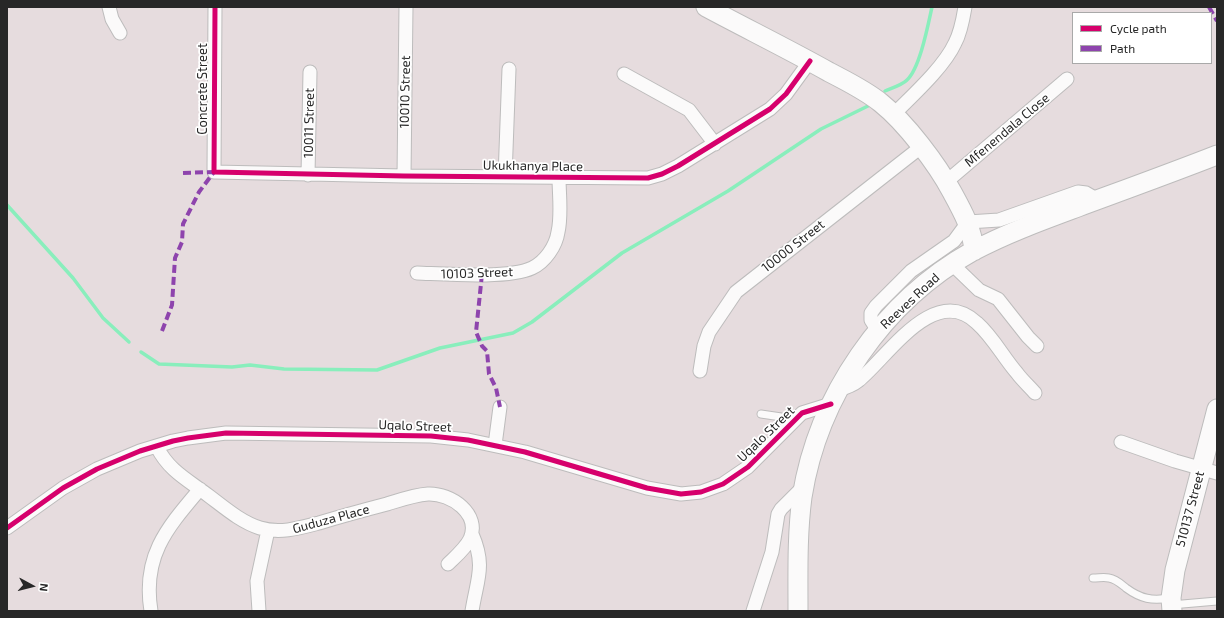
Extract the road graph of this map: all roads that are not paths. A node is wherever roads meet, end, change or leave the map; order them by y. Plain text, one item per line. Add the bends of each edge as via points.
1 (109, 7) edge
2 (215, 7) edge
3 (406, 7) edge
4 (706, 7) edge
5 (965, 7) edge
6 (120, 33) dead end
7 (810, 61) junction
8 (509, 69) dead end
9 (310, 72) dead end
10 (624, 74) dead end
11 (1067, 79) dead end
12 (894, 114) junction
13 (715, 144) junction
14 (921, 147) junction
15 (1217, 155) edge
16 (214, 172) joint
17 (308, 174) junction
18 (404, 176) junction
19 (506, 177) junction
20 (559, 177) junction
21 (946, 182) junction
22 (1098, 200) junction
23 (968, 222) junction
24 (974, 251) junction
25 (952, 264) junction
26 (417, 273) dead end
27 (878, 331) junction
28 (1037, 346) dead end
29 (700, 371) dead end
30 (1035, 393) dead end
31 (835, 397) junction
32 (500, 407) dead end
33 (1217, 409) edge
34 (761, 414) dead end
35 (795, 419) junction
36 (1121, 442) dead end
37 (495, 445) junction
38 (157, 446) junction
39 (1209, 471) edge
40 (805, 486) junction
41 (200, 489) junction
42 (7, 528) edge
43 (268, 530) junction
44 (472, 534) junction
45 (448, 564) dead end
46 (1094, 578) dead end
47 (1217, 601) edge
48 (1170, 606) edge
49 (151, 611) edge
50 (258, 611) edge
51 (472, 611) edge
52 (754, 611) edge
53 (798, 611) edge

1 - 6 street
2 - 16 street, Concrete Street
3 - 18 street, 10010 Street
4 - 7 street
5 - 12 street via 955,45 945,60
7 - 12 street via 872,96
7 - 13 street, Ukukhanya Place via 777,103 755,120
8 - 19 street
9 - 17 street, 10011 Street
10 - 13 street via 689,110
11 - 21 street, Mfenendala Close
12 - 14 street
13 - 20 street, Ukukhanya Place via 655,176 621,179
14 - 21 street
14 - 29 street, 10000 Street via 736,292 710,332 704,346
15 - 22 street, Reeves Road
16 - 17 street, Ukukhanya Place
17 - 18 street, Ukukhanya Place
18 - 19 street, Ukukhanya Place
19 - 20 street, Ukukhanya Place
20 - 26 street, 10103 Street via 558,232 551,250 532,269 503,274
21 - 23 street
22 - 23 street via 1086,193 1078,192 999,220
22 - 24 street, Reeves Road via 1007,234
23 - 24 street
23 - 27 street via 954,241 911,271 876,306 871,313 871,320
24 - 25 street, Reeves Road
25 - 27 street, Reeves Road via 921,287
25 - 28 street via 978,290 998,299
27 - 31 street, Reeves Road via 858,358
30 - 31 street, Uqalo Street via 977,322 966,315 950,311 935,314 905,333 858,380
31 - 35 street, Uqalo Street
31 - 40 street, Reeves Road via 816,443
32 - 37 street
33 - 39 street, 510137 Street
34 - 35 lane
35 - 37 street, Uqalo Street via 768,448 734,478 711,489 681,494 647,488
36 - 39 street
37 - 38 street, Uqalo Street via 431,436 226,433 188,438
38 - 41 street, Guduza Place via 170,467
38 - 42 street, Uqalo Street via 82,476
39 - 48 street, 510137 Street via 1176,563
40 - 52 street via 778,514 772,552
40 - 53 street, Reeves Road via 799,525
41 - 43 street, Guduza Place via 238,517
41 - 49 street via 169,526 156,550 149,586
43 - 44 street, Guduza Place via 291,530 429,494 446,498 463,507 471,523
43 - 50 street via 257,581
44 - 45 street via 464,548
44 - 51 street via 481,564
46 - 48 lane via 1115,580 1133,593
47 - 48 lane

